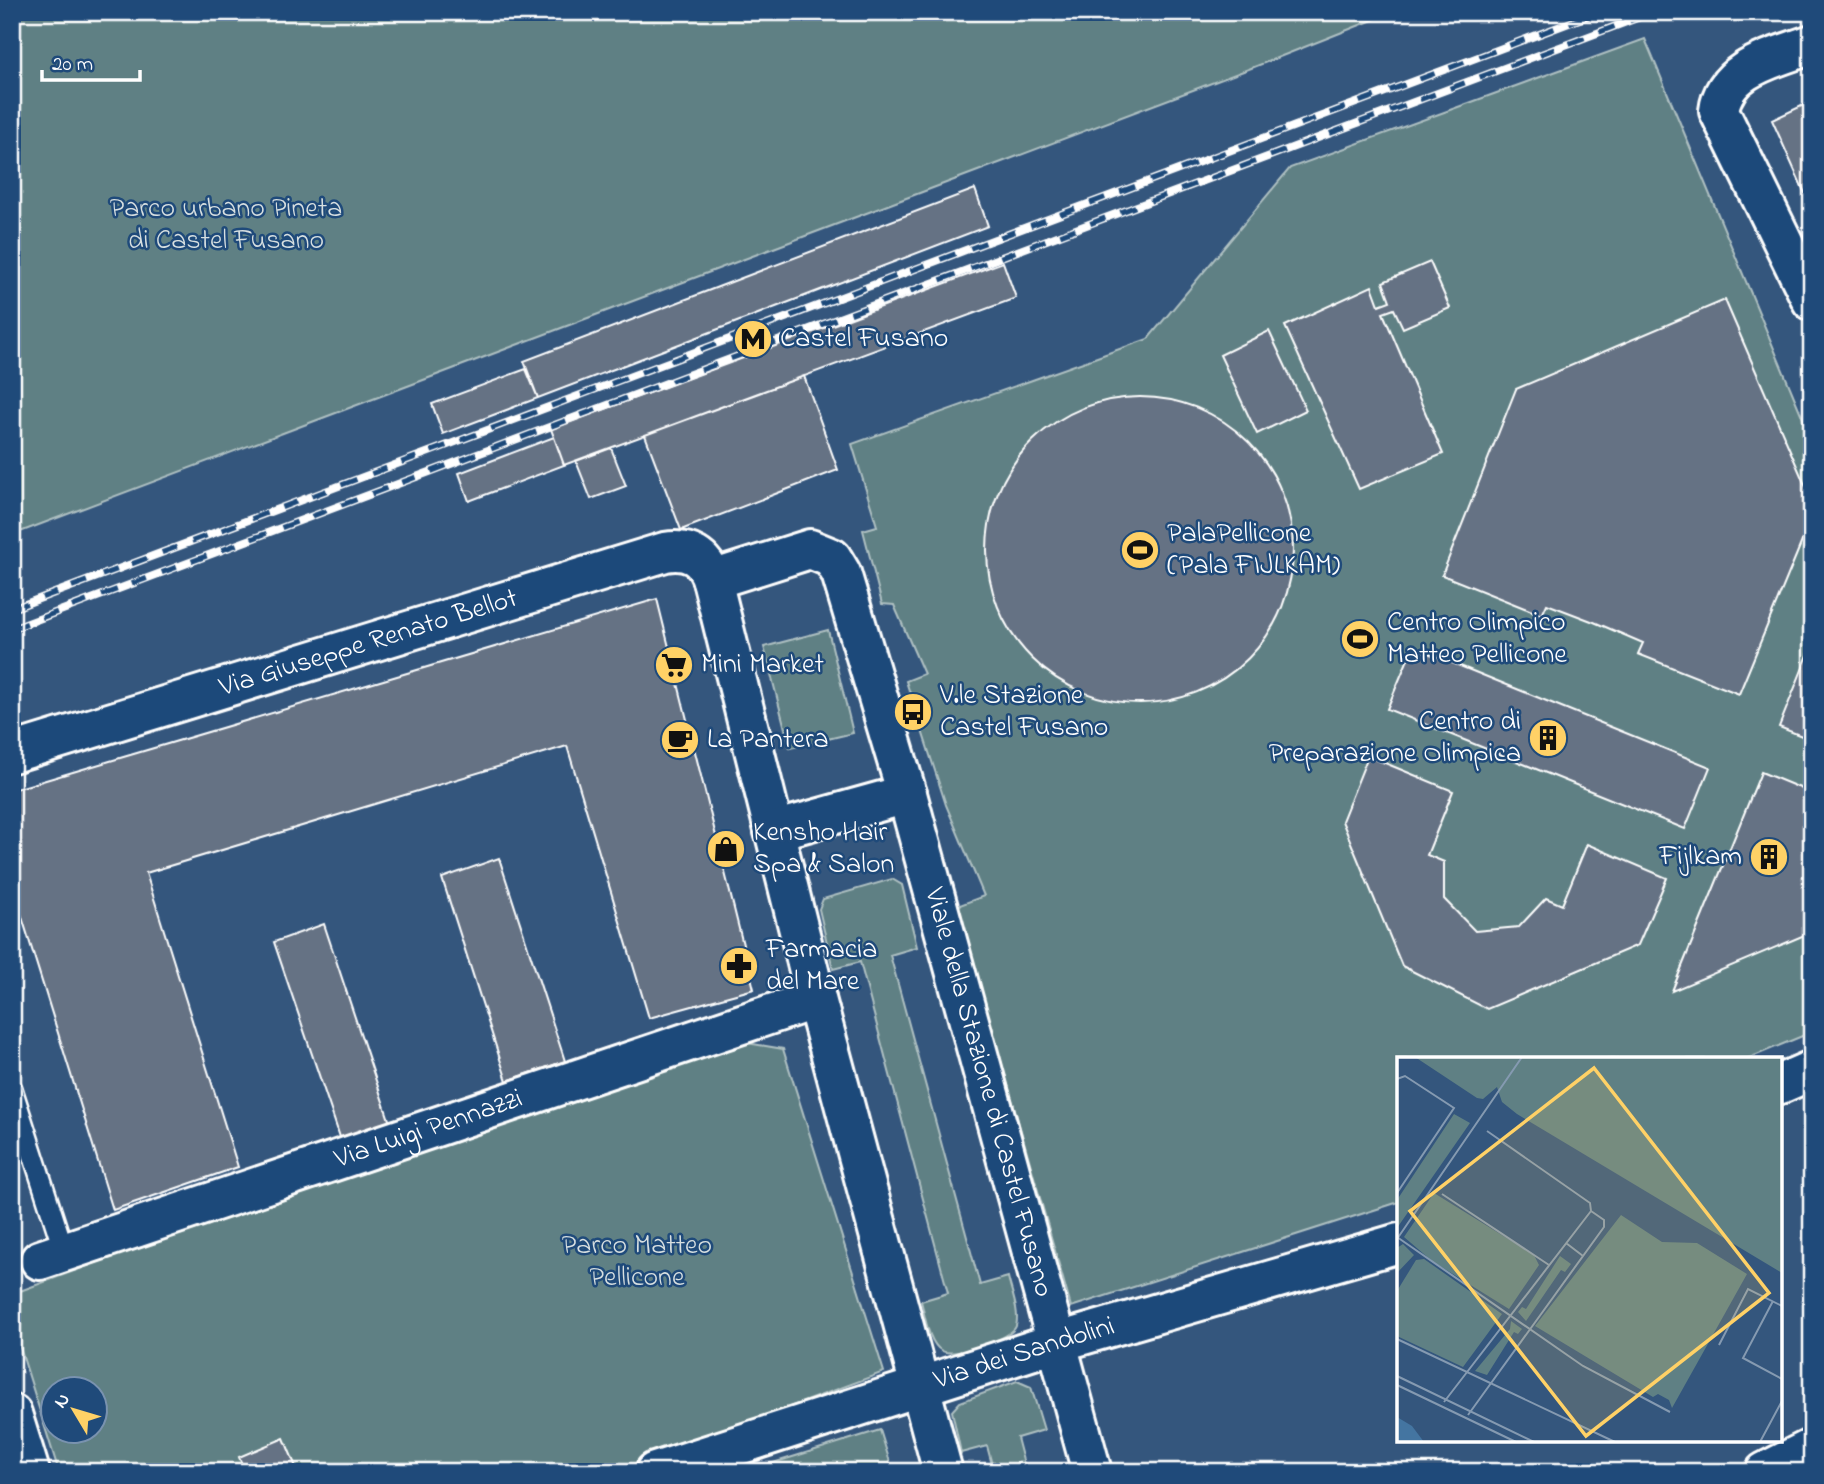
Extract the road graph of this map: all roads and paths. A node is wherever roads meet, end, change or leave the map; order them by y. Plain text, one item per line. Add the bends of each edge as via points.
1 (1812, 44) edge
2 (1812, 302) edge
3 (712, 580) junction
4 (12, 753) edge
5 (907, 794) junction
6 (774, 831) junction
7 (816, 999) junction
8 (1812, 1070) edge
9 (1782, 1083) edge
10 (12, 1089) edge
11 (1397, 1244) edge
12 (52, 1256) joint
13 (1055, 1343) junction
14 (919, 1387) junction
15 (12, 1414) edge
16 (1812, 1448) edge
17 (30, 1472) edge
18 (654, 1472) edge
19 (943, 1472) edge
20 (1091, 1472) edge
21 (1765, 1472) edge

1 - 2 street via 1735,77 1721,95 1719,111
3 - 4 street, Via Giuseppe Renato Bellot via 706,565 694,554 665,552
3 - 5 street, Viale della Stazione di Castel Fusano via 802,550 825,553 841,573
3 - 6 street
5 - 6 street
5 - 13 street, Viale della Stazione di Castel Fusano
6 - 7 street
7 - 12 street, Via Luigi Pennazzi
7 - 14 street
8 - 9 street
10 - 12 lane
11 - 13 street, Via dei Sandolini
13 - 14 street, Via dei Sandolini
13 - 20 street, Viale della Stazione di Castel Fusano
14 - 18 street, Via dei Sandolini
14 - 19 street
15 - 17 street
16 - 21 street

